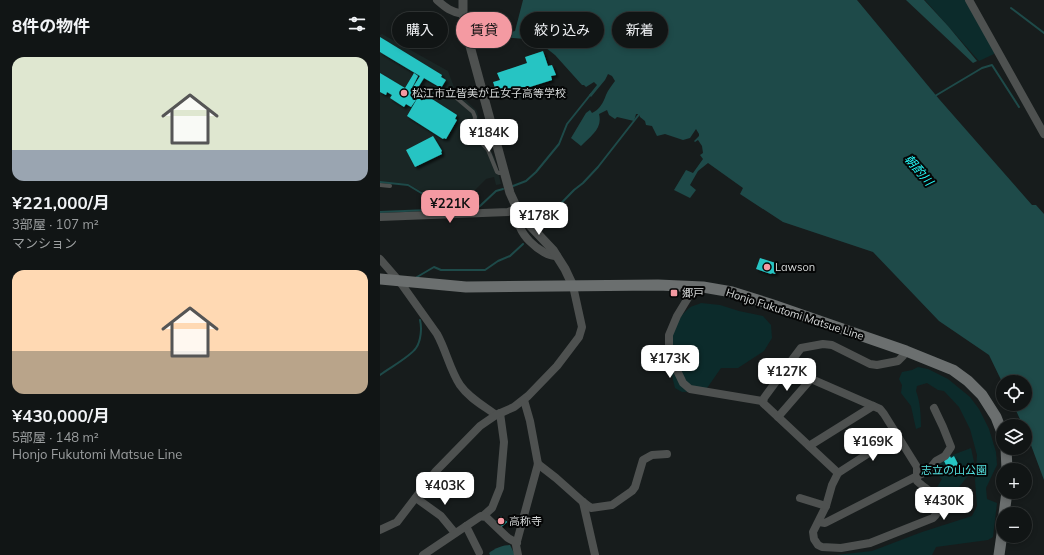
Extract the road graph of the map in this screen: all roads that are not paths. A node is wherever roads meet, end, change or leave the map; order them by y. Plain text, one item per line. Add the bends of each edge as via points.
1 (437, 0) edge
2 (463, 0) edge
3 (969, 0) edge
4 (463, 12) edge
5 (456, 13) edge
6 (471, 48) edge
7 (454, 95) dead end
8 (1044, 134) edge
9 (505, 172) junction
10 (380, 185) edge
11 (390, 186) dead end
12 (519, 212) junction
13 (380, 217) edge
14 (380, 259) edge
15 (380, 279) edge
16 (400, 282) junction
17 (573, 286) junction
18 (690, 286) junction
19 (906, 351) junction
20 (786, 368) junction
21 (811, 379) junction
22 (524, 400) junction
23 (762, 401) junction
24 (873, 406) junction
25 (934, 408) dead end
26 (498, 414) junction
27 (778, 417) junction
28 (997, 419) edge
29 (897, 435) junction
30 (809, 446) junction
31 (667, 454) dead end
32 (538, 464) junction
33 (838, 473) junction
34 (917, 476) junction
35 (416, 498) junction
36 (800, 498) dead end
37 (583, 502) junction
38 (826, 506) junction
39 (483, 516) junction
40 (819, 522) junction
41 (466, 526) junction
42 (380, 530) edge
43 (455, 533) junction
44 (517, 543) junction
45 (1001, 543) edge
46 (479, 552) dead end
47 (423, 555) edge
48 (518, 555) edge
49 (594, 555) edge
50 (999, 555) edge

1 - 5 street
2 - 4 street
3 - 8 street
6 - 9 street
7 - 9 lane via 473,112 473,131 488,150 496,172
9 - 12 street
10 - 11 lane
12 - 13 street
12 - 17 street via 557,256
14 - 16 street
15 - 16 main road, Honjo Fukutomi Matsue Line
16 - 17 main road, Honjo Fukutomi Matsue Line via 466,287
16 - 26 street via 441,341 460,385 472,398
17 - 18 main road, Honjo Fukutomi Matsue Line
17 - 22 street via 582,327 579,337 557,366
18 - 19 main road, Honjo Fukutomi Matsue Line via 744,295
18 - 23 street via 688,298 669,335 671,358 682,383 690,389
19 - 20 street via 898,361 877,365 832,345 823,344 801,348
19 - 28 main road, Honjo Fukutomi Matsue Line via 945,366 968,381 982,395
20 - 21 street
20 - 23 street
21 - 24 street
21 - 27 street
22 - 26 street
22 - 32 street
23 - 27 street
24 - 29 street via 880,409
24 - 30 street
25 - 34 street via 951,447 945,456
26 - 35 street via 480,426 436,470
26 - 39 street via 504,442 500,488 492,508
27 - 30 street
29 - 33 street
29 - 34 street via 917,467
30 - 33 street
31 - 37 street via 644,460 635,487 612,505 591,508
32 - 37 street
32 - 44 street
33 - 38 street
34 - 40 street via 825,523
34 - 40 street via 917,481 938,499 938,514 933,518 870,543 841,548 822,547 815,542 813,532
35 - 42 street via 397,522
35 - 43 street via 441,516
36 - 38 street
37 - 49 street
38 - 40 street
39 - 41 street
39 - 44 street
41 - 43 street
41 - 46 street
43 - 47 street
44 - 48 street
45 - 50 main road

